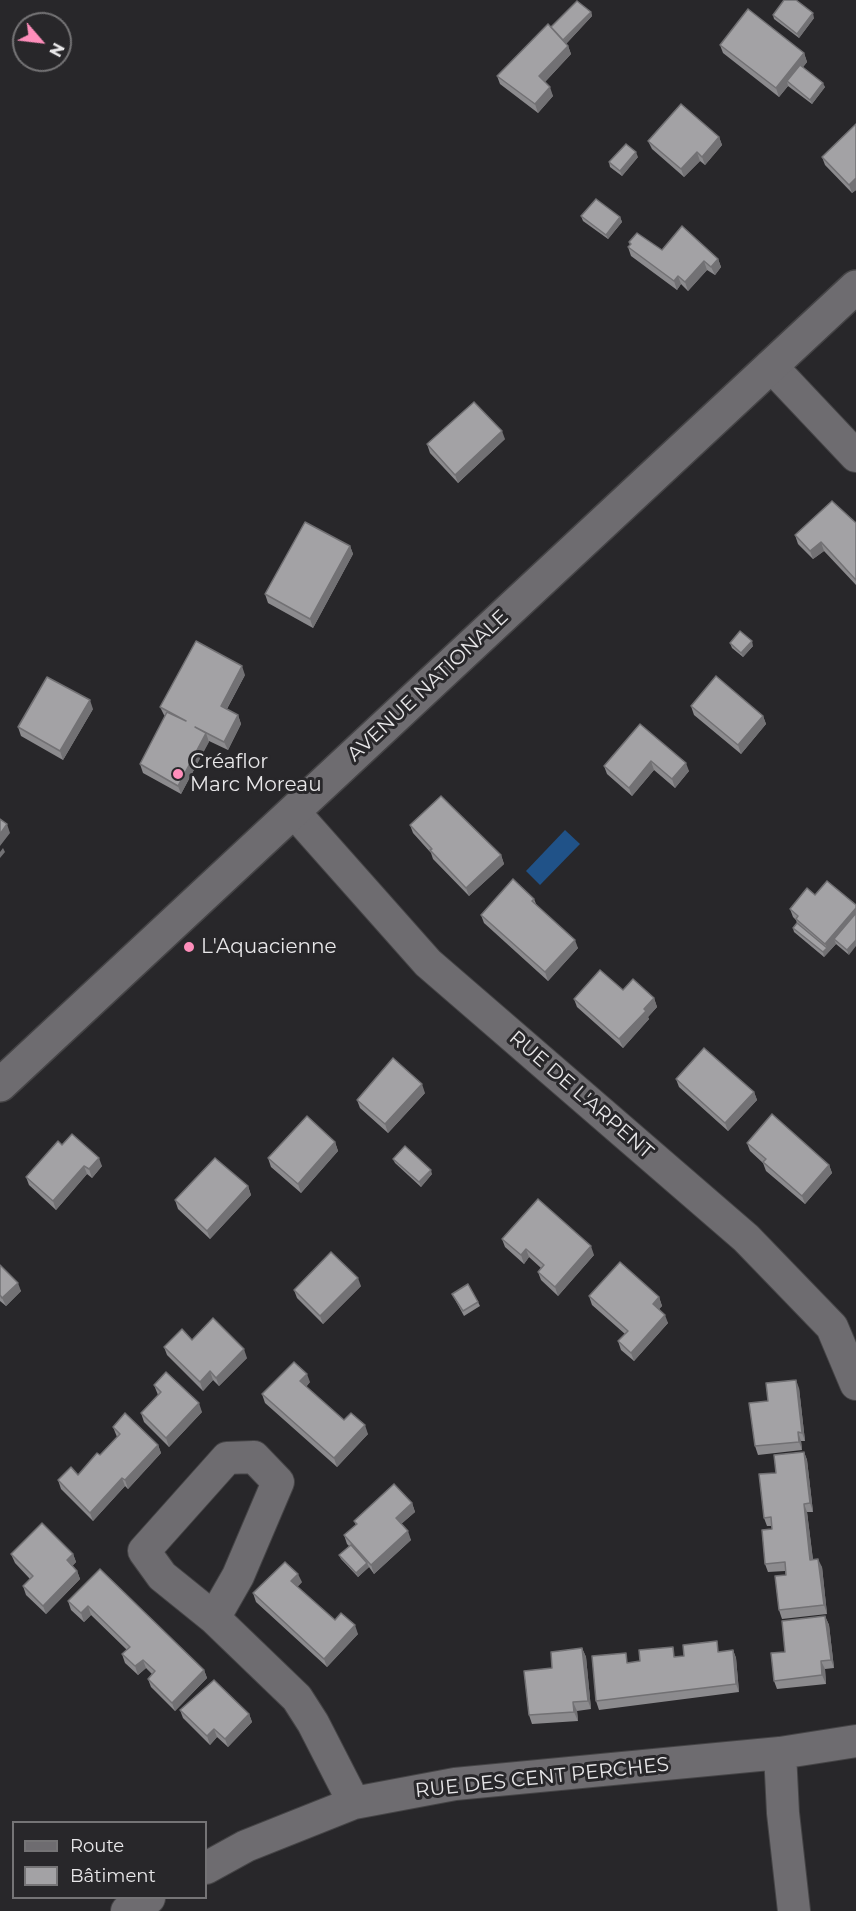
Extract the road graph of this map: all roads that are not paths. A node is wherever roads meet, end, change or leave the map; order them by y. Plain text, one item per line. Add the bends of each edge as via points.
1 (856, 287) edge
2 (771, 366) junction
3 (856, 456) edge
4 (294, 812) junction
5 (0, 1085) edge
6 (856, 1384) edge
7 (214, 1618) junction
8 (856, 1741) edge
9 (780, 1753) junction
10 (354, 1803) junction
11 (207, 1867) edge
12 (147, 1899) edge
13 (127, 1911) edge
14 (794, 1911) edge

1 - 2 main road, AVENUE NATIONALE
2 - 3 street
2 - 4 main road, AVENUE NATIONALE
4 - 5 main road, AVENUE NATIONALE
4 - 6 street, RUE DE L'ARPENT via 428,963 754,1247 832,1326
7 - 7 street via 162,1576 144,1551 227,1458 254,1457 278,1482 238,1576
7 - 10 street via 297,1698
8 - 9 street, RUE DES CENT PERCHES
9 - 10 street, RUE DES CENT PERCHES via 455,1784
9 - 14 street
10 - 11 street, RUE DES CENT PERCHES via 246,1846
12 - 13 street

